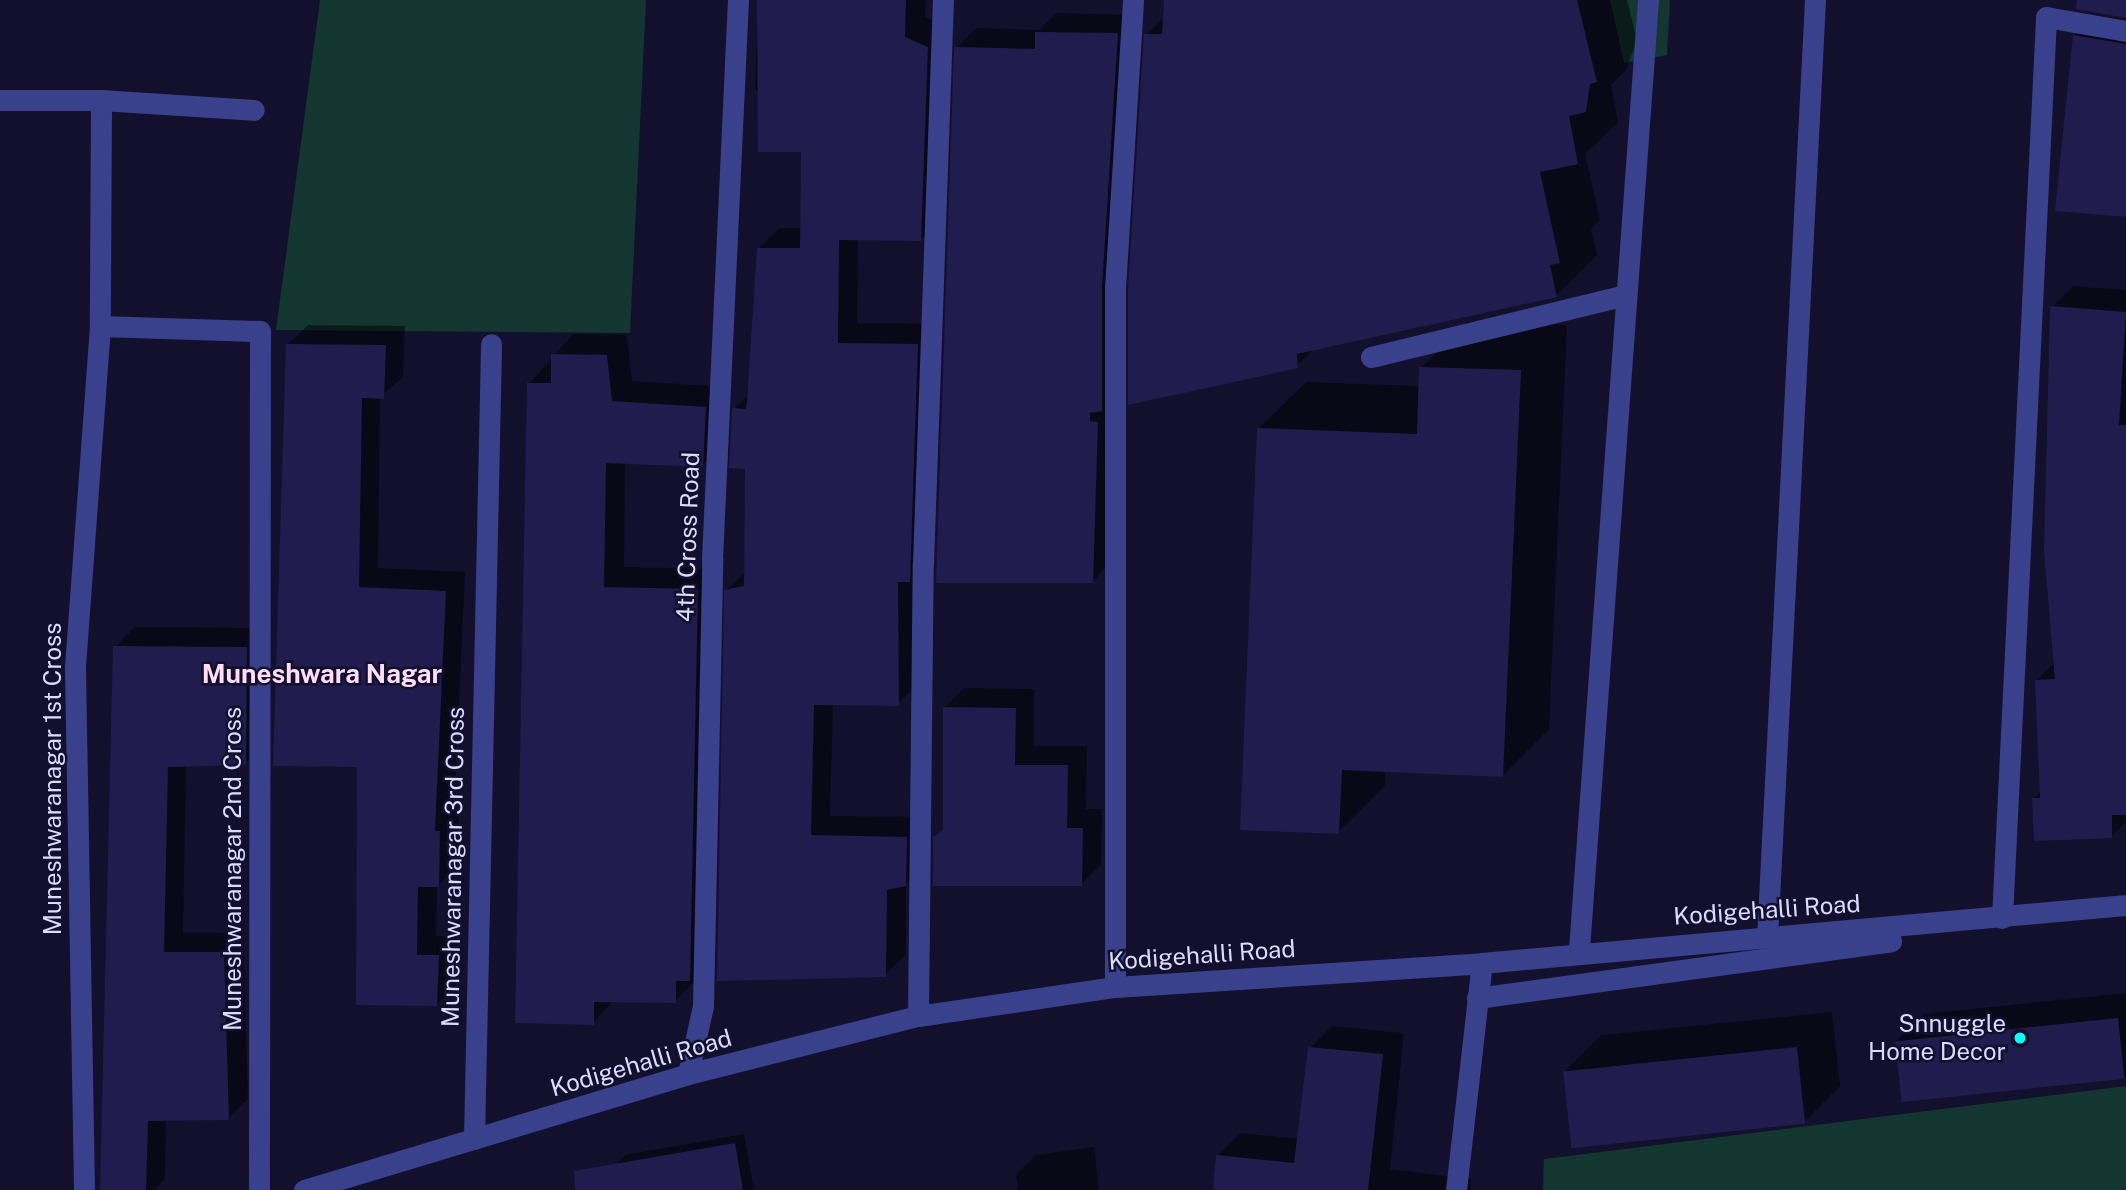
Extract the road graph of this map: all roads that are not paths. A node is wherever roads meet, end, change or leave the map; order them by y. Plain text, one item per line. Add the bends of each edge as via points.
1 (738, 0) edge
2 (943, 0) edge
3 (1133, 0) edge
4 (1648, 0) edge
5 (1815, 0) edge
6 (2048, 9) edge
7 (2126, 31) edge
8 (0, 100) edge
9 (101, 100) junction
10 (254, 110) dead end
11 (1626, 295) junction
12 (100, 327) junction
13 (491, 344) dead end
14 (1371, 358) dead end
15 (2126, 907) edge
16 (2002, 918) junction
17 (1768, 937) junction
18 (1579, 949) junction
19 (1482, 963) junction
20 (1115, 987) junction
21 (1477, 998) junction
22 (918, 1016) junction
23 (688, 1074) junction
24 (474, 1139) junction
25 (84, 1190) edge
26 (259, 1190) edge
27 (304, 1190) edge
28 (1455, 1190) edge

1 - 23 street, 4th Cross Road via 712,559 703,1006
2 - 22 street via 923,563
3 - 20 street via 1115,288
4 - 11 street
5 - 17 street
6 - 7 street
6 - 16 street
8 - 9 street
9 - 10 street
9 - 12 street, Muneshwaranagar 1st Cross
11 - 14 street
11 - 18 street
12 - 25 street, Muneshwaranagar 1st Cross via 75,668
12 - 26 street, Muneshwaranagar 2nd Cross via 260,331
13 - 24 street, Muneshwaranagar 3rd Cross
15 - 16 street, Kodigehalli Road
15 - 21 street
16 - 17 street, Kodigehalli Road
17 - 18 street, Kodigehalli Road
18 - 19 street, Kodigehalli Road
19 - 20 street, Kodigehalli Road
19 - 21 street
20 - 22 street, Kodigehalli Road
21 - 28 street
22 - 23 street, Kodigehalli Road
23 - 24 street, Kodigehalli Road
24 - 27 street, Kodigehalli Road

